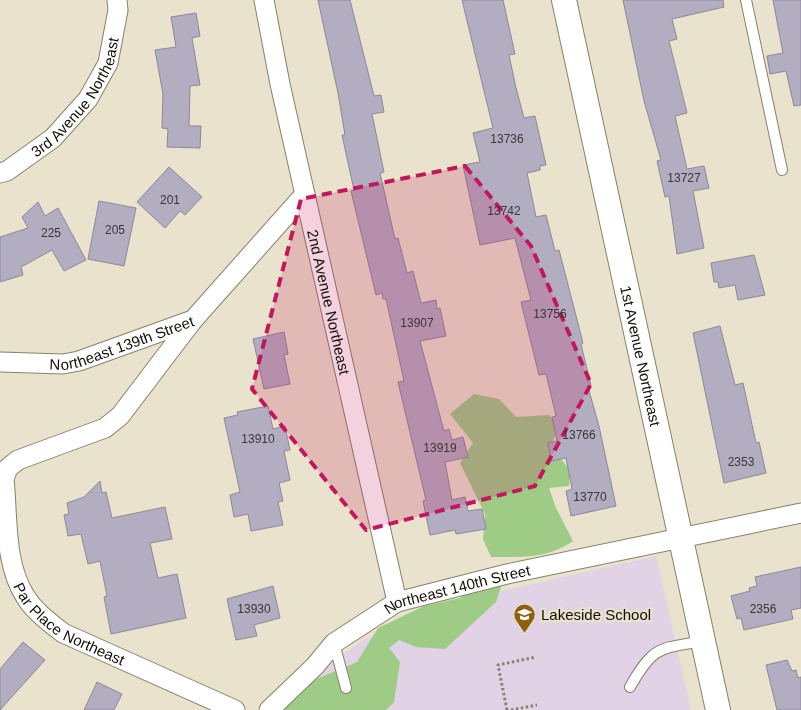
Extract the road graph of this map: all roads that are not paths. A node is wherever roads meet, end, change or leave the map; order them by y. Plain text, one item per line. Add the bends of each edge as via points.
1 (117, 0) edge
2 (264, 0) edge
3 (564, 0) edge
4 (746, 0) edge
5 (782, 170) dead end
6 (0, 173) edge
7 (305, 194) junction
8 (192, 320) junction
9 (0, 362) edge
10 (801, 513) edge
11 (681, 537) junction
12 (397, 602) junction
13 (704, 641) junction
14 (334, 643) junction
15 (630, 686) dead end
16 (346, 688) dead end
17 (236, 710) edge
18 (269, 710) edge
19 (718, 710) edge

1 - 6 street, 3rd Avenue Northeast via 108,63 88,99 53,138
2 - 7 street, 2nd Avenue Northeast
3 - 11 street, 1st Avenue Northeast
4 - 5 lane
7 - 8 street, Northeast 139th Street
7 - 12 street, 2nd Avenue Northeast
8 - 9 street, Northeast 139th Street via 79,361 63,364
8 - 17 street, Par Place Northeast via 120,416 105,428 18,460 8,468 4,479 11,558 25,596 42,617 63,633
10 - 11 street, Northeast 140th Street
11 - 12 street, Northeast 140th Street via 507,574
11 - 13 street, 1st Avenue Northeast
12 - 14 street, Northeast 140th Street
13 - 15 lane via 661,649 644,662
13 - 19 street, 1st Avenue Northeast
14 - 16 lane
14 - 18 street, Northeast 140th Street

